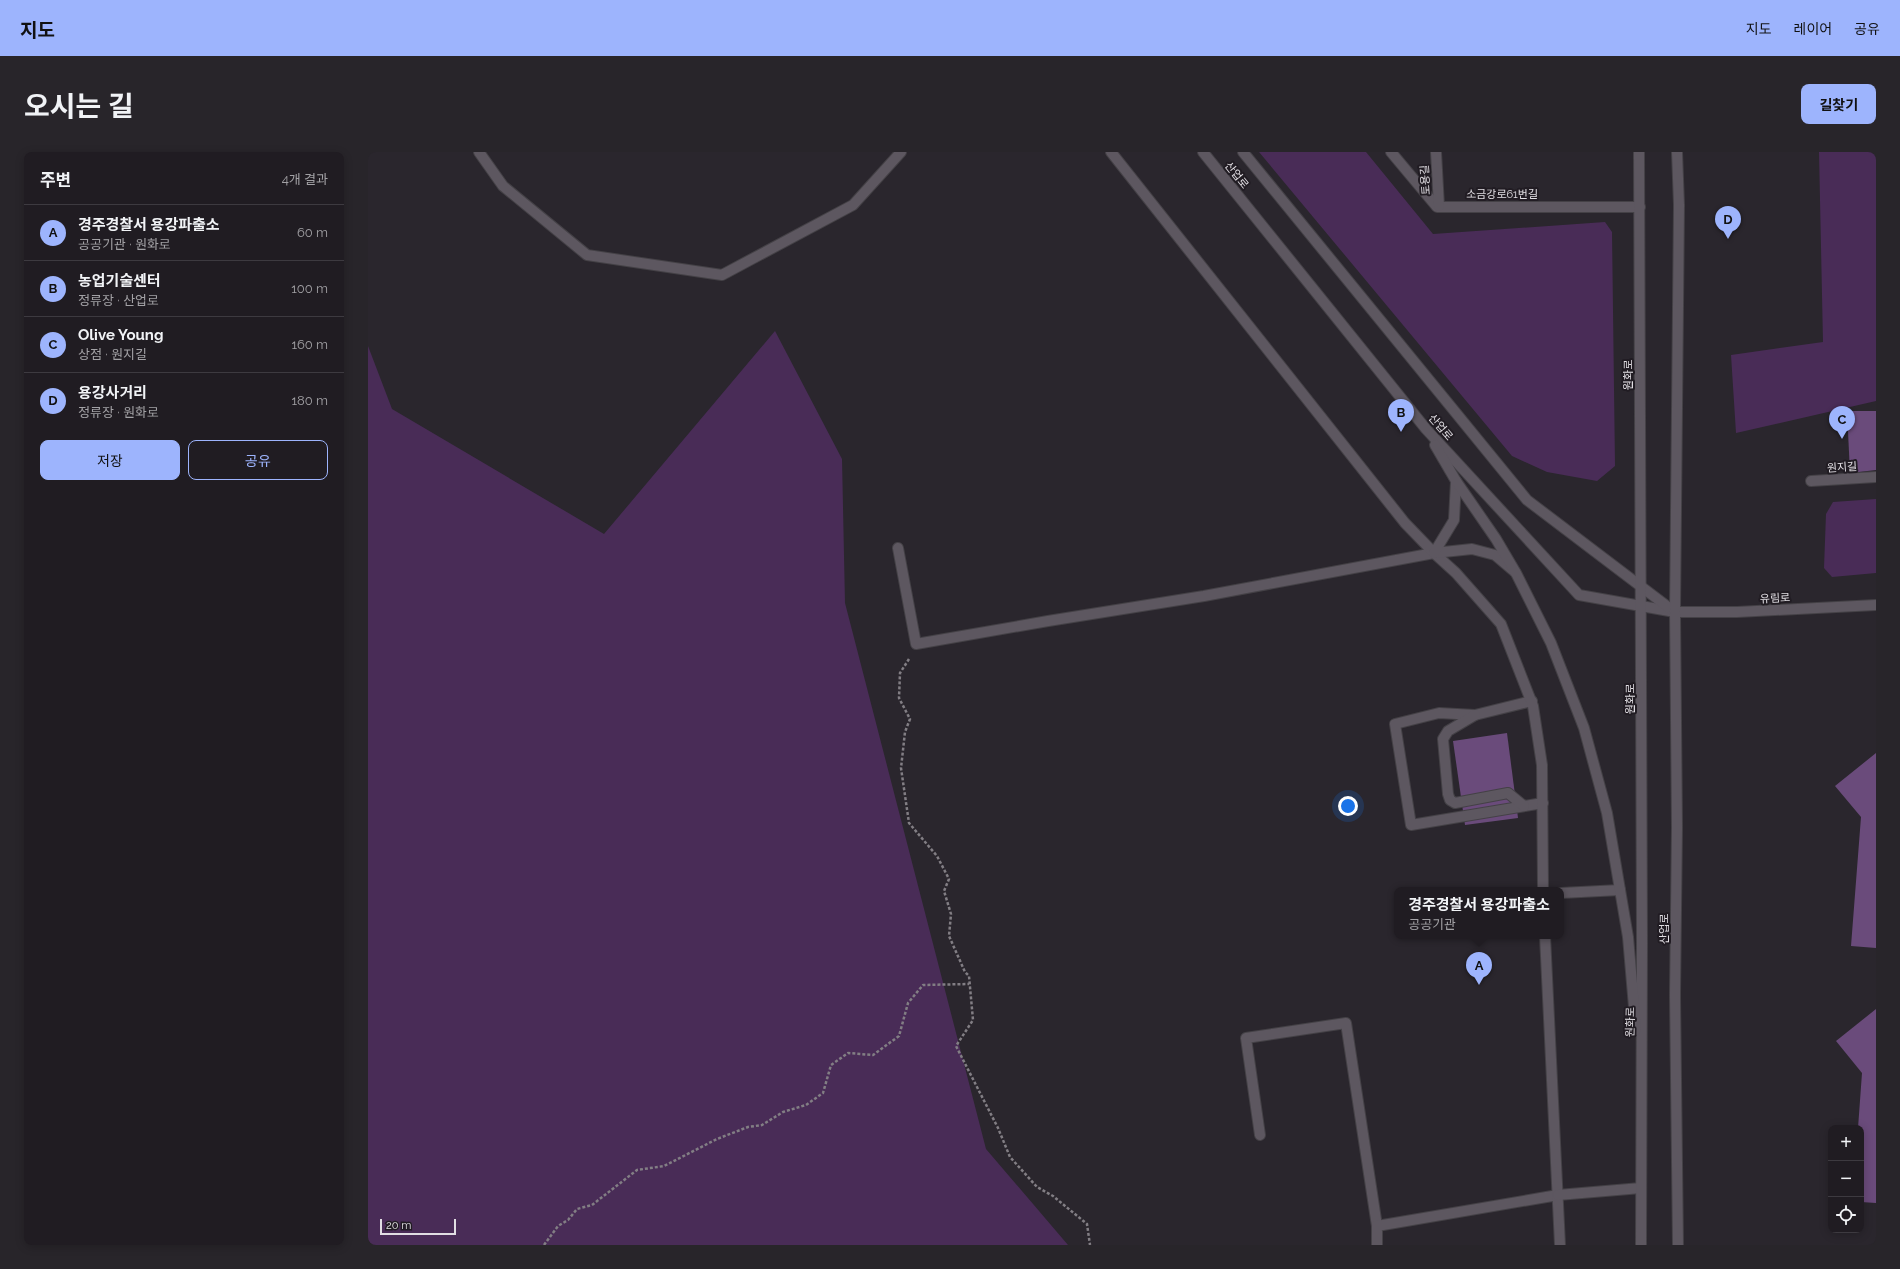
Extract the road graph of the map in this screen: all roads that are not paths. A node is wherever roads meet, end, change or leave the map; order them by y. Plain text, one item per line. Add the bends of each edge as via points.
1 (479, 152) edge
2 (901, 152) edge
3 (1111, 152) edge
4 (1203, 152) edge
5 (1242, 152) edge
6 (1391, 152) edge
7 (1436, 152) edge
8 (1640, 152) edge
9 (1677, 152) edge
10 (1439, 206) junction
11 (1640, 207) junction
12 (1426, 429) junction
13 (1876, 477) edge
14 (1456, 481) junction
15 (1810, 481) dead end
16 (898, 548) dead end
17 (1434, 553) junction
18 (1516, 573) junction
19 (1641, 588) junction
20 (1876, 604) edge
21 (1641, 606) junction
22 (1676, 612) junction
23 (1532, 701) junction
24 (1475, 715) junction
25 (1543, 803) junction
26 (1524, 806) junction
27 (1543, 887) edge
28 (1620, 890) junction
29 (1564, 893) edge
30 (1545, 939) edge
31 (1641, 1081) junction
32 (1260, 1135) dead end
33 (1641, 1188) junction
34 (1558, 1195) junction
35 (1377, 1226) junction
36 (1377, 1245) edge
37 (1560, 1245) edge
38 (1642, 1245) edge
39 (1678, 1245) edge

1 - 2 street via 503,186 587,255 722,275 853,205
3 - 17 street via 1400,517
4 - 12 street, 산업로
5 - 19 street, 산업로 via 1527,500
6 - 10 street via 1437,207
7 - 10 street, 토용길
8 - 11 street, 원화로
9 - 22 street via 1679,205
10 - 11 street, 소금강로61번길
11 - 19 street, 원화로
12 - 14 street
12 - 21 street, 산업로 via 1579,595
13 - 15 street, 원지길
14 - 17 street via 1454,520
14 - 18 street
16 - 17 street via 916,644 1204,596
17 - 18 street via 1472,549 1496,555
17 - 23 street via 1456,573 1501,624
18 - 28 street via 1551,643 1584,728 1607,812
19 - 21 street, 원화로
19 - 22 street, 산업로
20 - 22 street, 유림로 via 1737,612
21 - 22 street, 산업로
21 - 31 street, 원화로
22 - 39 street, 산업로 via 1675,995
23 - 24 street
23 - 25 street via 1542,765
24 - 26 street via 1448,731 1442,739 1450,800 1455,803 1508,793
24 - 26 street via 1439,713 1395,724 1411,825
25 - 26 street
25 - 27 street
28 - 29 street
28 - 31 street via 1628,937
30 - 34 street
31 - 33 street, 원화로
32 - 35 street via 1246,1038 1346,1023
33 - 34 street
33 - 38 street, 원화로
34 - 35 street
34 - 37 street
35 - 36 street

